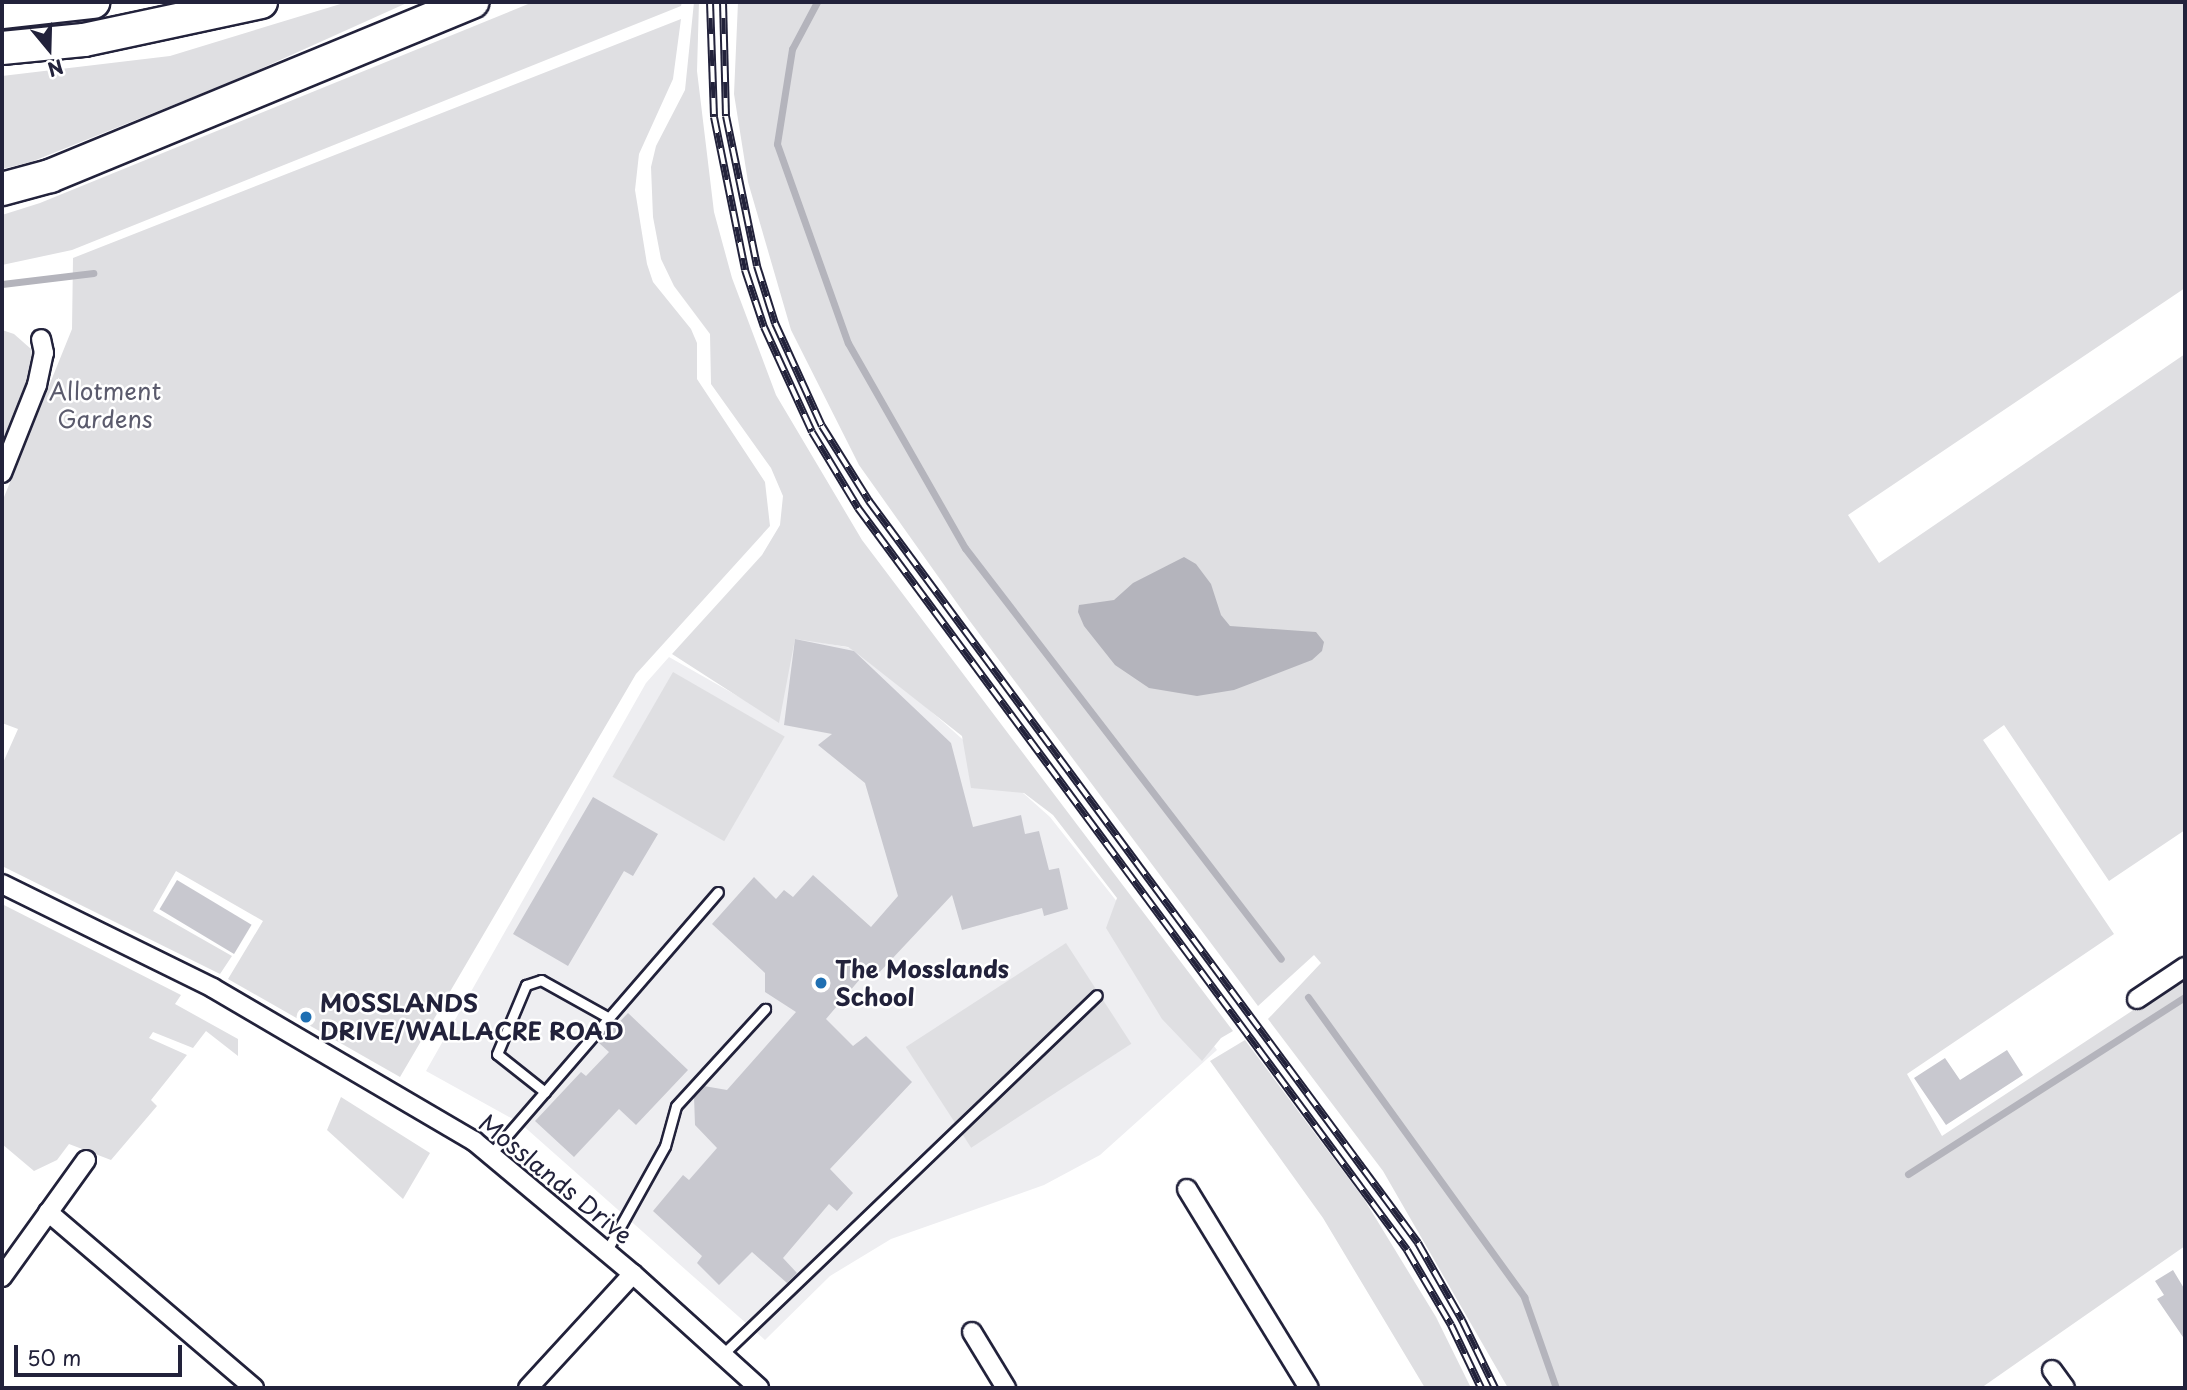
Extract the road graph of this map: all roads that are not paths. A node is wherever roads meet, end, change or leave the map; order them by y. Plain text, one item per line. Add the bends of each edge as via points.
1 (93, 2) edge
2 (261, 2) edge
3 (473, 2) edge
4 (2, 12) edge
5 (2, 48) edge
6 (2, 190) edge
7 (41, 339) dead end
8 (2, 473) edge
9 (2, 884) edge
10 (718, 892) dead end
11 (2185, 967) edge
12 (1097, 995) dead end
13 (2137, 999) dead end
14 (765, 1009) dead end
15 (608, 1018) junction
16 (545, 1092) junction
17 (490, 1155) junction
18 (86, 1160) dead end
19 (1187, 1189) dead end
20 (48, 1212) junction
21 (606, 1252) junction
22 (633, 1274) junction
23 (2, 1277) edge
24 (972, 1332) dead end
25 (723, 1354) junction
26 (2052, 1370) dead end
27 (254, 1388) edge
28 (528, 1388) edge
29 (759, 1388) edge
30 (1006, 1388) edge
31 (1309, 1388) edge
32 (2065, 1388) edge

1 - 4 highway
2 - 5 highway via 84,40
3 - 6 highway via 50,176
7 - 8 street via 44,353 37,385
9 - 17 street, Mosslands Drive via 213,988 474,1141
10 - 15 lane
11 - 13 street
12 - 25 lane
14 - 21 lane via 676,1106 665,1146
15 - 16 lane
15 - 16 lane via 541,980 526,985 497,1055
16 - 17 lane
17 - 21 street, Mosslands Drive
18 - 20 street
19 - 31 street
20 - 23 street
20 - 27 street
21 - 22 street, Mosslands Drive
22 - 25 street, Mosslands Drive
22 - 28 street
24 - 30 street
25 - 29 street, Mosslands Drive
26 - 32 street

